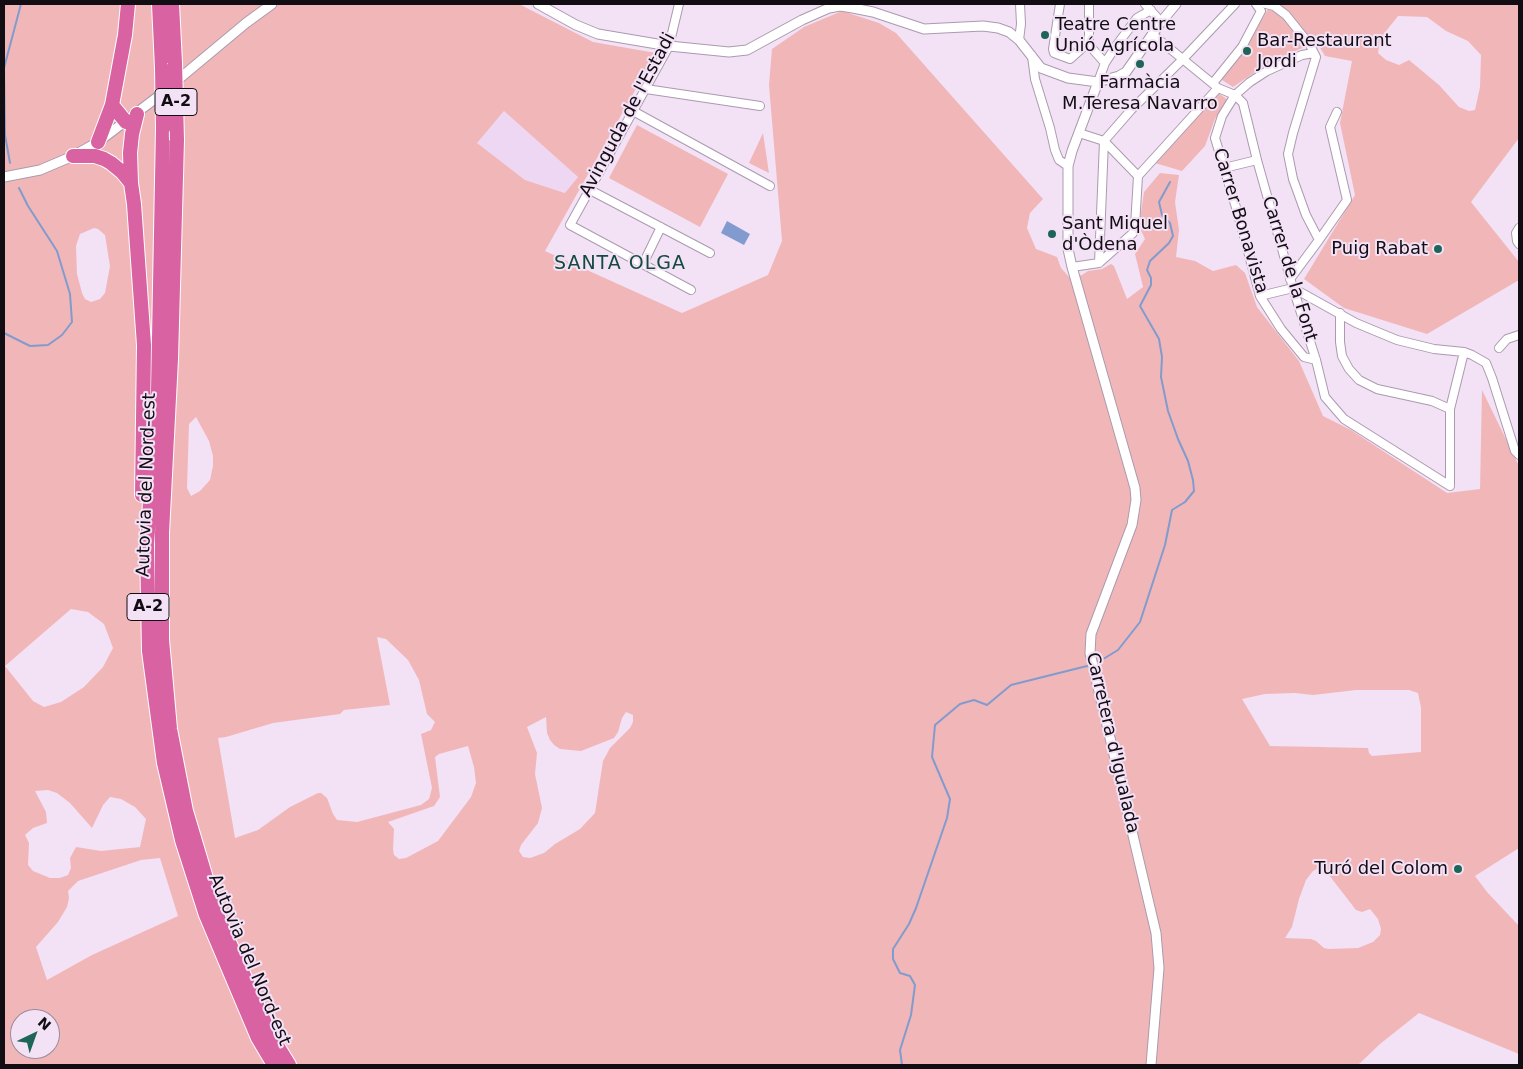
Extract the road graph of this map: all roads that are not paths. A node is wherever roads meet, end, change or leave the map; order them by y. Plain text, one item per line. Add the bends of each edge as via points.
1 (128, 4) edge
2 (159, 4) edge
3 (172, 4) edge
4 (178, 4) edge
5 (272, 4) edge
6 (538, 4) edge
7 (679, 4) edge
8 (1020, 4) edge
9 (1060, 4) edge
10 (1089, 4) edge
11 (1145, 4) edge
12 (1176, 4) edge
13 (1236, 4) edge
14 (829, 6) edge
15 (1261, 6) edge
16 (1151, 10) junction
17 (1161, 22) junction
18 (175, 32) junction
19 (1152, 34) junction
20 (1019, 40) junction
21 (1089, 42) junction
22 (669, 46) junction
23 (1314, 53) junction
24 (1032, 56) junction
25 (1183, 59) junction
26 (1104, 63) junction
27 (1098, 82) junction
28 (1216, 86) junction
29 (646, 89) junction
30 (1235, 95) junction
31 (112, 105) junction
32 (760, 106) dead end
33 (633, 111) junction
34 (1337, 112) dead end
35 (131, 118) junction
36 (1079, 133) junction
37 (1104, 141) junction
38 (98, 142) junction
39 (73, 156) junction
40 (1257, 160) junction
41 (1068, 166) junction
42 (1224, 168) junction
43 (1138, 176) junction
44 (4, 177) edge
45 (131, 183) junction
46 (770, 186) dead end
47 (590, 190) junction
48 (661, 227) junction
49 (1519, 228) edge
50 (1319, 240) junction
51 (1519, 244) edge
52 (710, 254) dead end
53 (1098, 263) junction
54 (643, 264) junction
55 (1072, 267) junction
56 (1290, 279) junction
57 (1292, 288) junction
58 (691, 290) dead end
59 (1260, 296) junction
60 (1340, 313) junction
61 (1519, 335) edge
62 (1499, 348) dead end
63 (1464, 352) junction
64 (1316, 360) junction
65 (1450, 409) junction
66 (1519, 455) edge
67 (149, 651) junction
68 (274, 1065) edge
69 (289, 1065) edge
70 (1151, 1065) edge

1 - 31 highway
2 - 67 highway, Autovia del Nord-est / A-2, bridge via 163,128 158,391 147,544
3 - 18 highway, Autovia del Nord-est / A-2
4 - 18 highway
5 - 35 street
6 - 22 street via 598,34
7 - 22 street, Avinguda de l'Estadi
8 - 20 street
9 - 21 street via 1054,53 1070,58
10 - 21 street
11 - 16 street
12 - 17 street
13 - 25 street
14 - 20 street via 873,12 924,29 998,28
14 - 22 street via 747,50 729,52
15 - 23 street via 1281,10
15 - 28 street via 1242,47
16 - 17 street
16 - 26 street via 1137,18
17 - 19 street
18 - 69 highway, Autovia del Nord-est / A-2, bridge via 177,140 162,532 162,640 170,729 186,811 218,915 270,1034
19 - 25 street
19 - 27 street via 1126,72
20 - 24 street
21 - 26 street
22 - 29 street, Avinguda de l'Estadi
23 - 30 street, Carrer Bonavista via 1267,71
23 - 50 street via 1316,57 1288,154 1293,179
24 - 27 street via 1041,68 1053,74
24 - 41 street via 1035,79 1055,150 1059,160
25 - 28 street
25 - 37 street
26 - 27 street
27 - 36 street, Carretera d'Igualada
28 - 30 street
28 - 43 street
29 - 32 street
29 - 33 street, Avinguda de l'Estadi
30 - 40 street, Carrer de la Font via 1243,103
30 - 42 street, Carrer Bonavista via 1214,138
31 - 35 highway
31 - 38 highway
33 - 46 street
33 - 47 street, Avinguda de l'Estadi
34 - 50 street via 1330,126 1347,200
35 - 38 street
35 - 45 highway
36 - 37 street
36 - 41 street, Carretera d'Igualada
37 - 43 street
37 - 53 street
38 - 39 street
39 - 44 street via 40,170
39 - 45 highway via 104,159
40 - 42 street
40 - 56 street, Carrer de la Font
41 - 55 street, Carretera d'Igualada via 1068,249
42 - 59 street, Carrer Bonavista
43 - 53 street via 1133,233
45 - 67 highway via 144,345 142,600
47 - 48 street
47 - 54 street, Avinguda de l'Estadi via 570,225
48 - 52 street
48 - 54 street
49 - 51 street via 1516,233
50 - 56 street
53 - 55 street
54 - 58 street
55 - 70 street, Carretera d'Igualada via 1135,488 1132,525 1089,644 1156,933 1159,968
56 - 57 street, Carrer de la Font
57 - 59 street
57 - 60 street
57 - 64 street, Carrer de la Font
59 - 64 street, Carrer Bonavista via 1281,329 1304,356
60 - 63 street via 1397,340
60 - 65 street via 1342,356 1359,380 1377,389 1432,401
61 - 62 street via 1507,338
63 - 65 street
63 - 66 street via 1486,363
64 - 65 street, Carrer de la Font via 1325,397 1344,419 1450,486
67 - 68 highway, Autovia del Nord-est / A-2 via 164,763 182,840 206,915 258,1038

